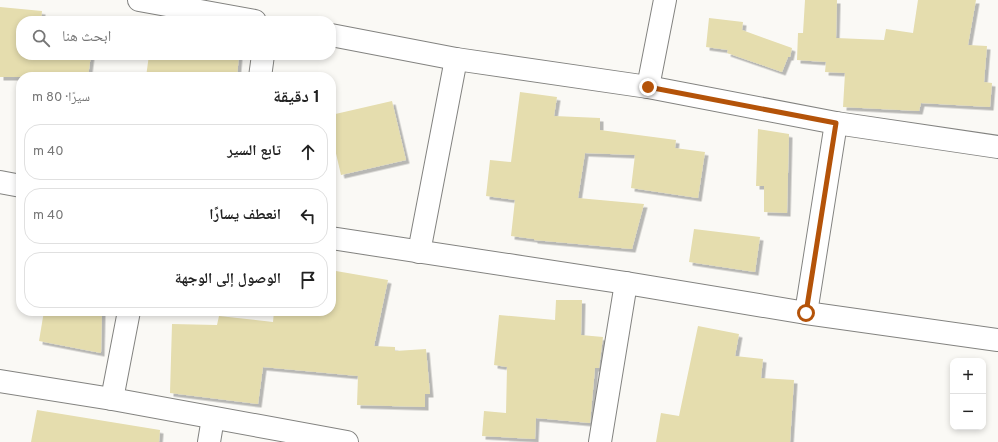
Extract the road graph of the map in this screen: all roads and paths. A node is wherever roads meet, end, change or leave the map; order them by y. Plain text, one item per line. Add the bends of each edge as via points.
1 (139, 0) edge
2 (664, 0) edge
3 (192, 5) edge
4 (235, 16) edge
5 (336, 36) edge
6 (456, 59) junction
7 (262, 60) edge
8 (261, 72) edge
9 (648, 87) junction
10 (836, 123) junction
11 (998, 147) edge
12 (0, 182) edge
13 (16, 185) edge
14 (336, 239) edge
15 (419, 252) junction
16 (626, 284) junction
17 (806, 313) junction
18 (128, 316) edge
19 (998, 340) edge
20 (0, 381) edge
21 (112, 399) junction
22 (212, 418) junction
23 (209, 442) edge
24 (347, 442) edge
25 (600, 442) edge

1 - 3 street
2 - 9 street
3 - 4 street
5 - 6 street
6 - 9 street
6 - 15 street
7 - 8 street
9 - 10 street
10 - 11 street
10 - 17 street
12 - 13 street
14 - 15 street
15 - 16 street
16 - 17 street
16 - 25 street
17 - 19 street
18 - 21 street
20 - 21 street
21 - 22 street
22 - 23 street
22 - 24 street

